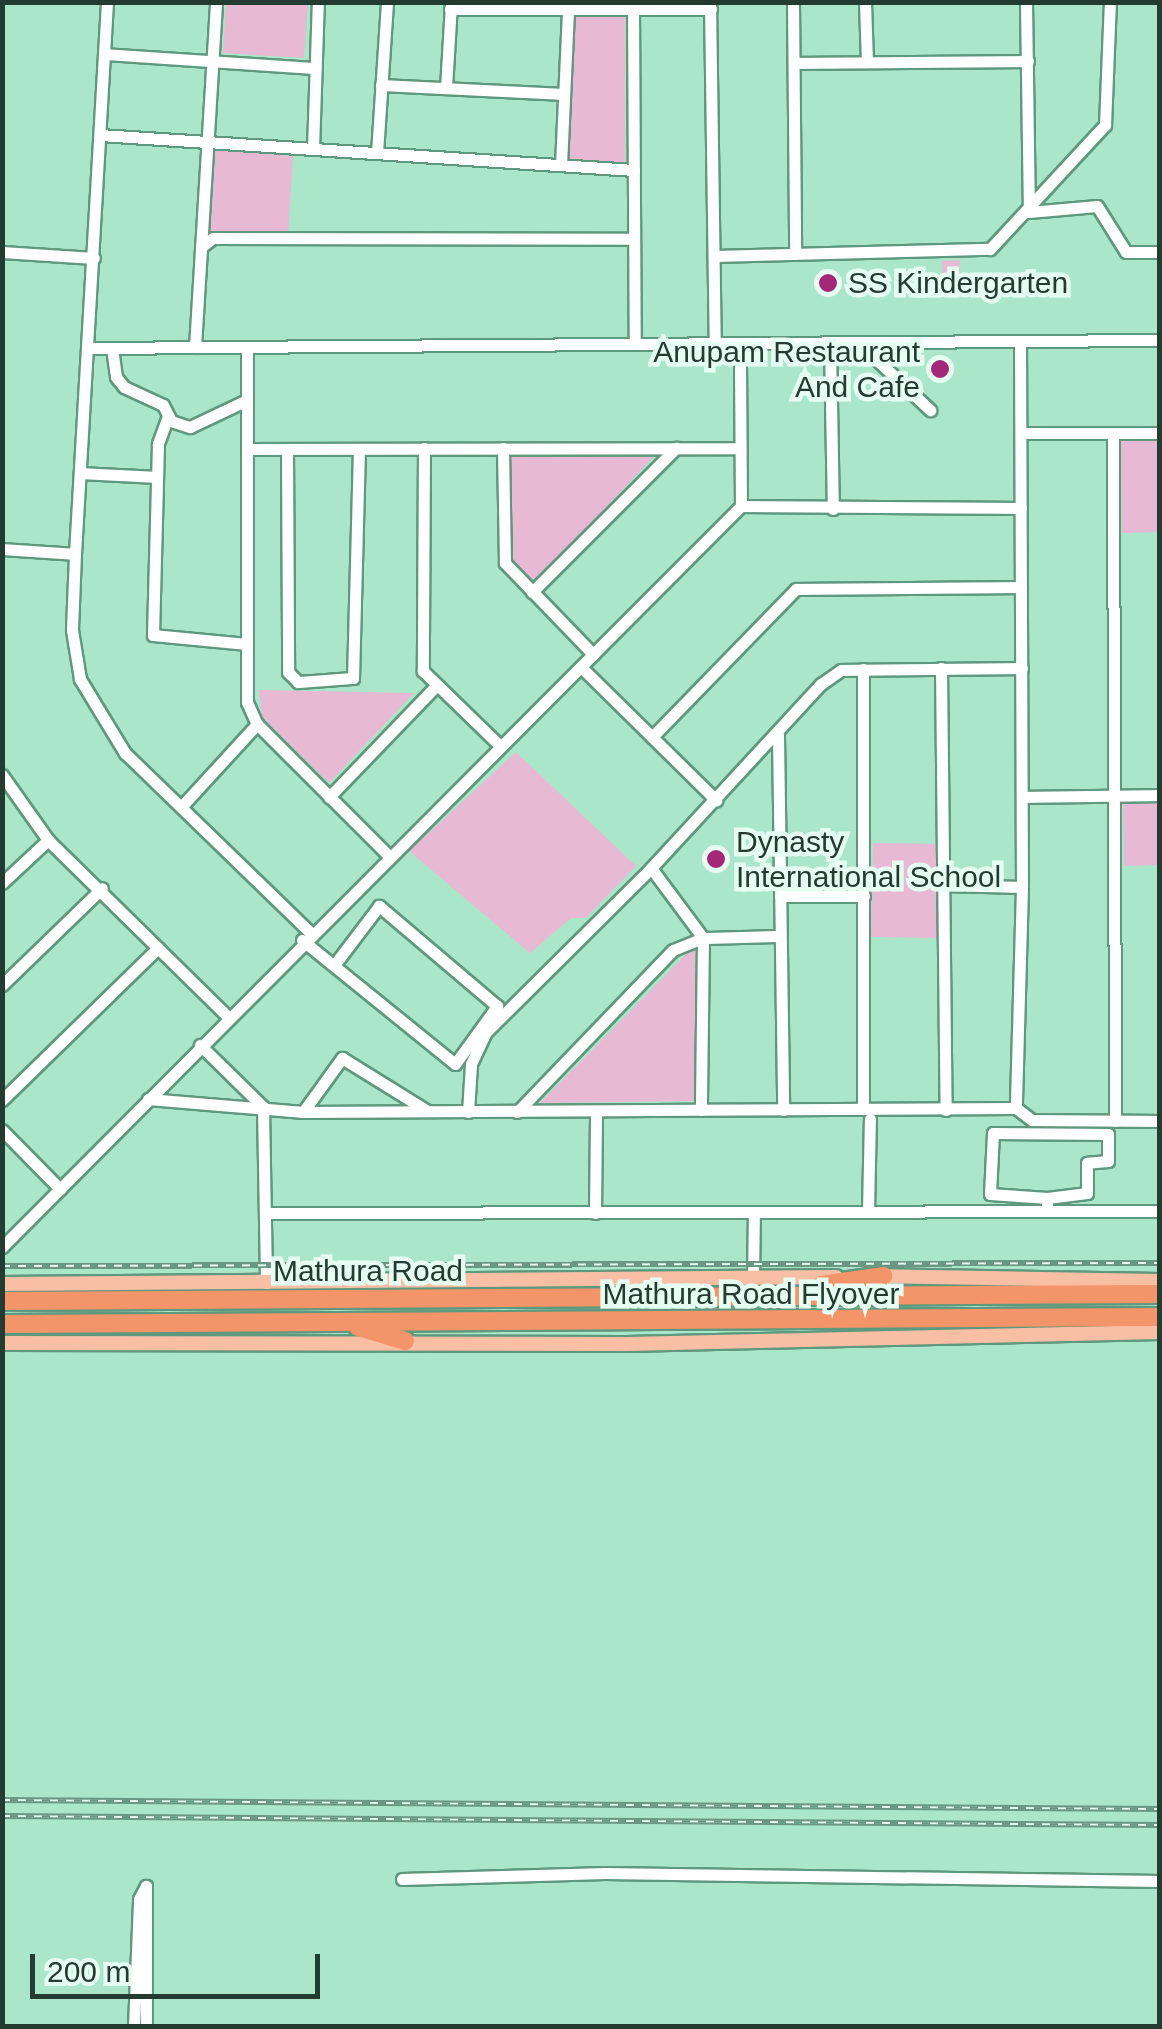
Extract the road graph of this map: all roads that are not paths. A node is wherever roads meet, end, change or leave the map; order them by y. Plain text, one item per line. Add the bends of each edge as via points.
1 (107, 2) edge
2 (216, 2) edge
3 (318, 2) edge
4 (387, 2) edge
5 (793, 2) edge
6 (865, 2) edge
7 (1026, 2) edge
8 (1110, 2) edge
9 (450, 6) edge
10 (710, 6) edge
11 (568, 9) junction
12 (633, 9) junction
13 (104, 54) junction
14 (212, 61) junction
15 (1028, 61) junction
16 (867, 62) junction
17 (794, 63) junction
18 (316, 68) junction
19 (381, 86) junction
20 (446, 88) junction
21 (564, 94) junction
22 (100, 135) junction
23 (207, 142) junction
24 (313, 149) junction
25 (376, 153) junction
26 (562, 165) junction
27 (634, 170) junction
28 (1029, 212) junction
29 (634, 238) junction
30 (201, 247) junction
31 (2, 252) edge
32 (1160, 252) edge
33 (796, 254) junction
34 (714, 256) junction
35 (94, 258) junction
36 (1160, 340) edge
37 (1020, 341) junction
38 (858, 342) junction
39 (830, 343) junction
40 (634, 344) junction
41 (715, 344) junction
42 (740, 344) junction
43 (195, 347) junction
44 (247, 347) junction
45 (89, 348) junction
46 (112, 348) junction
47 (247, 400) junction
48 (930, 410) dead end
49 (168, 416) junction
50 (1020, 433) junction
51 (1113, 433) junction
52 (1160, 433) edge
53 (359, 448) junction
54 (424, 448) junction
55 (503, 448) junction
56 (676, 448) junction
57 (740, 448) junction
58 (248, 449) junction
59 (287, 449) junction
60 (80, 474) junction
61 (157, 477) junction
62 (741, 506) junction
63 (1021, 508) junction
64 (832, 510) junction
65 (2, 549) edge
66 (75, 554) junction
67 (1022, 587) junction
68 (532, 592) junction
69 (247, 644) junction
70 (593, 654) junction
71 (581, 667) junction
72 (941, 668) junction
73 (1022, 668) junction
74 (863, 670) junction
75 (436, 686) junction
76 (258, 724) junction
77 (778, 735) junction
78 (652, 737) junction
79 (500, 746) junction
80 (2, 775) edge
81 (329, 796) junction
82 (1160, 796) edge
83 (1022, 797) junction
84 (1114, 797) junction
85 (716, 800) junction
86 (180, 807) junction
87 (48, 840) junction
88 (388, 855) junction
89 (651, 868) junction
90 (2, 884) edge
91 (944, 885) junction
92 (1022, 887) junction
93 (102, 888) junction
94 (780, 896) junction
95 (864, 896) junction
96 (306, 936) junction
97 (780, 936) junction
98 (703, 938) junction
99 (158, 948) junction
100 (335, 964) junction
101 (2, 985) edge
102 (228, 1017) junction
103 (200, 1045) junction
104 (148, 1099) junction
105 (2, 1100) edge
106 (263, 1107) junction
107 (1016, 1108) junction
108 (997, 1109) junction
109 (426, 1110) junction
110 (702, 1110) junction
111 (783, 1110) junction
112 (946, 1110) junction
113 (596, 1111) junction
114 (302, 1112) junction
115 (468, 1112) junction
116 (518, 1112) junction
117 (867, 1114) junction
118 (1115, 1121) junction
119 (1160, 1122) edge
120 (2, 1130) edge
121 (998, 1132) junction
122 (60, 1188) junction
123 (1047, 1205) junction
124 (868, 1211) junction
125 (1160, 1211) edge
126 (595, 1212) junction
127 (754, 1212) junction
128 (268, 1213) junction
129 (2, 1247) edge
130 (883, 1276) junction
131 (753, 1280) junction
132 (1160, 1281) edge
133 (2, 1284) edge
134 (266, 1284) junction
135 (1160, 1294) edge
136 (722, 1296) junction
137 (7, 1300) edge
138 (1160, 1318) edge
139 (343, 1322) junction
140 (2, 1324) edge
141 (1160, 1332) edge
142 (405, 1341) junction
143 (2, 1342) edge
144 (402, 1879) dead end
145 (1160, 1882) edge
146 (134, 2026) edge
147 (146, 2026) edge

1 - 13 street
2 - 14 street
3 - 18 street
4 - 19 street
5 - 17 street
6 - 16 street
7 - 15 street
8 - 28 street via 1105,125
9 - 11 street
9 - 20 street
10 - 12 street
10 - 34 street
11 - 12 street
11 - 21 street
12 - 27 street
13 - 14 street
13 - 22 street
14 - 18 street
14 - 23 street
15 - 16 street
15 - 28 street
16 - 17 street
17 - 33 street
18 - 24 street
19 - 20 street
19 - 25 street
20 - 21 street
21 - 26 street
22 - 23 street
22 - 35 street
23 - 24 street
23 - 30 street
24 - 25 street
25 - 26 street
26 - 27 street
27 - 29 street
28 - 32 street via 1097,206 1126,252
28 - 33 street via 990,249
29 - 30 street via 213,238
29 - 40 street
30 - 43 street
31 - 35 street
33 - 34 street
34 - 41 street
35 - 45 street
36 - 37 street
37 - 38 street
37 - 50 street
38 - 39 street
38 - 48 street
39 - 42 street
39 - 64 street
40 - 41 street
40 - 44 street
41 - 42 street
42 - 57 street
43 - 44 street
43 - 46 street
44 - 47 street
45 - 46 street
45 - 60 street
46 - 49 street via 124,388 163,405
47 - 49 street via 190,427
47 - 58 street
49 - 61 street
50 - 51 street
50 - 63 street
51 - 52 street
51 - 84 street
53 - 54 street
53 - 59 street
53 - 59 street via 353,678 298,682 288,672
54 - 55 street
54 - 75 street via 422,658
55 - 56 street
55 - 68 street via 501,548
56 - 57 street
56 - 68 street
57 - 62 street
58 - 59 street
58 - 69 street
60 - 61 street
60 - 66 street
61 - 69 street via 153,635
62 - 64 street
62 - 70 street
63 - 64 street
63 - 67 street
65 - 66 street
66 - 86 street via 72,630 80,679 126,754
67 - 73 street
67 - 78 street via 796,589
68 - 70 street
69 - 76 street via 247,702
70 - 71 street
71 - 78 street
71 - 79 street
72 - 73 street
72 - 74 street
72 - 91 street
73 - 83 street
74 - 77 street via 841,670 820,684
74 - 95 street
75 - 79 street
75 - 81 street
76 - 81 street
76 - 86 street
77 - 85 street
77 - 94 street
78 - 85 street
79 - 88 street
80 - 87 street
81 - 88 street
82 - 84 street
83 - 84 street
83 - 92 street
84 - 118 street
85 - 89 street
86 - 96 street
87 - 90 street
87 - 93 street
88 - 96 street
89 - 98 street
89 - 115 street via 486,1032 471,1064
91 - 92 street
91 - 112 street
92 - 107 street
93 - 99 street
93 - 101 street
94 - 95 street
94 - 97 street
95 - 117 street
96 - 100 street
96 - 102 street
97 - 98 street
97 - 111 street
98 - 110 street
98 - 116 street via 674,950
99 - 102 street
99 - 105 street
100 - 100 street via 455,1064 497,1006 379,906
102 - 103 street
103 - 104 street
103 - 106 street
104 - 106 street
104 - 122 street
106 - 114 street
106 - 128 street
107 - 108 street
107 - 118 street via 1032,1120
108 - 112 street
108 - 121 street
109 - 114 street
109 - 114 street via 342,1058
109 - 115 street
110 - 111 street
110 - 113 street
111 - 117 street
112 - 117 street
113 - 116 street
113 - 126 street
115 - 116 street
117 - 124 street
118 - 119 street
120 - 122 street
121 - 123 street via 990,1142 990,1194
121 - 123 street via 1108,1134 1108,1161 1087,1163 1087,1193
122 - 129 street
123 - 124 street
123 - 125 street
124 - 127 street
126 - 127 street
126 - 128 street
127 - 131 street
128 - 134 street
130 - 131 main road
130 - 132 main road
130 - 136 highway
131 - 134 main road
133 - 134 main road
135 - 136 highway, Mathura Road Flyover
136 - 137 highway, Mathura Road
138 - 139 highway, Mathura Road Flyover
139 - 140 highway, Mathura Road
139 - 142 highway
141 - 142 main road via 627,1344
142 - 143 main road
144 - 145 street via 606,1873
146 - 147 street via 139,1898 146,1886

